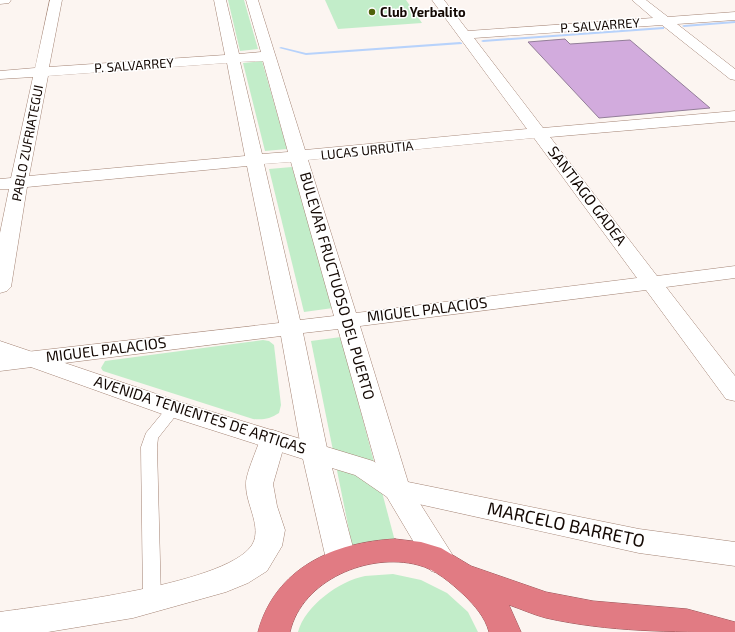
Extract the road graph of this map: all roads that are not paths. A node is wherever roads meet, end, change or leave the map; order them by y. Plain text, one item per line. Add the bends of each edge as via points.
1 (0, 0) edge
2 (5, 0) edge
3 (56, 0) edge
4 (220, 0) edge
5 (252, 0) edge
6 (438, 0) edge
7 (638, 0) edge
8 (735, 16) edge
9 (665, 21) junction
10 (465, 35) junction
11 (268, 56) junction
12 (233, 59) junction
13 (40, 72) junction
14 (0, 75) edge
15 (735, 76) edge
16 (735, 116) edge
17 (539, 133) junction
18 (299, 156) junction
19 (255, 160) junction
20 (19, 182) junction
21 (0, 184) edge
22 (735, 272) edge
23 (652, 283) junction
24 (0, 287) edge
25 (347, 320) junction
26 (291, 328) junction
27 (0, 348) edge
28 (31, 359) junction
29 (0, 363) edge
30 (735, 393) edge
31 (174, 409) junction
32 (272, 439) junction
33 (315, 453) junction
34 (397, 490) junction
35 (735, 554) edge
36 (341, 559) junction
37 (454, 569) junction
38 (152, 600) junction
39 (0, 626) edge
40 (269, 629) edge
41 (505, 632) edge
42 (725, 632) edge

1 - 2 street
3 - 13 street, PABLO ZUFRIATEGUI
4 - 12 street
5 - 11 street, BULEVAR FRUCTUOSO DEL PUERTO
6 - 10 street, SANTIAGO GADEA
7 - 9 street
8 - 9 street, P. SALVARREY
9 - 10 street, P. SALVARREY
9 - 15 street
10 - 17 street, SANTIAGO GADEA
11 - 12 street, P. SALVARREY
11 - 18 street, BULEVAR FRUCTUOSO DEL PUERTO
12 - 13 street, P. SALVARREY
12 - 19 street
13 - 14 street, P. SALVARREY
13 - 20 street, PABLO ZUFRIATEGUI
16 - 17 street, LUCAS URRUTIA
17 - 18 street, LUCAS URRUTIA
17 - 23 street, SANTIAGO GADEA
18 - 19 street, LUCAS URRUTIA
18 - 25 street, BULEVAR FRUCTUOSO DEL PUERTO
19 - 20 street, LUCAS URRUTIA
19 - 26 street
20 - 21 street, LUCAS URRUTIA
20 - 24 street, PABLO ZUFRIATEGUI
22 - 23 street, MIGUEL PALACIOS
23 - 25 street, MIGUEL PALACIOS
23 - 30 street, SANTIAGO GADEA
25 - 26 street, MIGUEL PALACIOS
25 - 34 street, BULEVAR FRUCTUOSO DEL PUERTO
26 - 28 street, MIGUEL PALACIOS
26 - 33 street
27 - 28 street, AVENIDA TENIENTES DE ARTIGAS
28 - 29 street, MIGUEL PALACIOS
28 - 31 street, AVENIDA TENIENTES DE ARTIGAS
31 - 32 street, AVENIDA TENIENTES DE ARTIGAS
31 - 38 lane via 151,437 149,447
32 - 33 street, AVENIDA TENIENTES DE ARTIGAS
32 - 38 street via 259,484 271,530 267,546 256,562 237,574 215,583
33 - 34 street, AVENIDA TENIENTES DE ARTIGAS via 364,468
33 - 36 street
34 - 35 street, MARCELO BARRETO via 639,541
34 - 37 street, BULEVAR FRUCTUOSO DEL PUERTO
36 - 37 highway via 365,553 414,552
36 - 40 highway via 313,574 291,596
37 - 41 highway via 488,598
37 - 42 highway via 546,605 593,614 687,623
38 - 39 street

